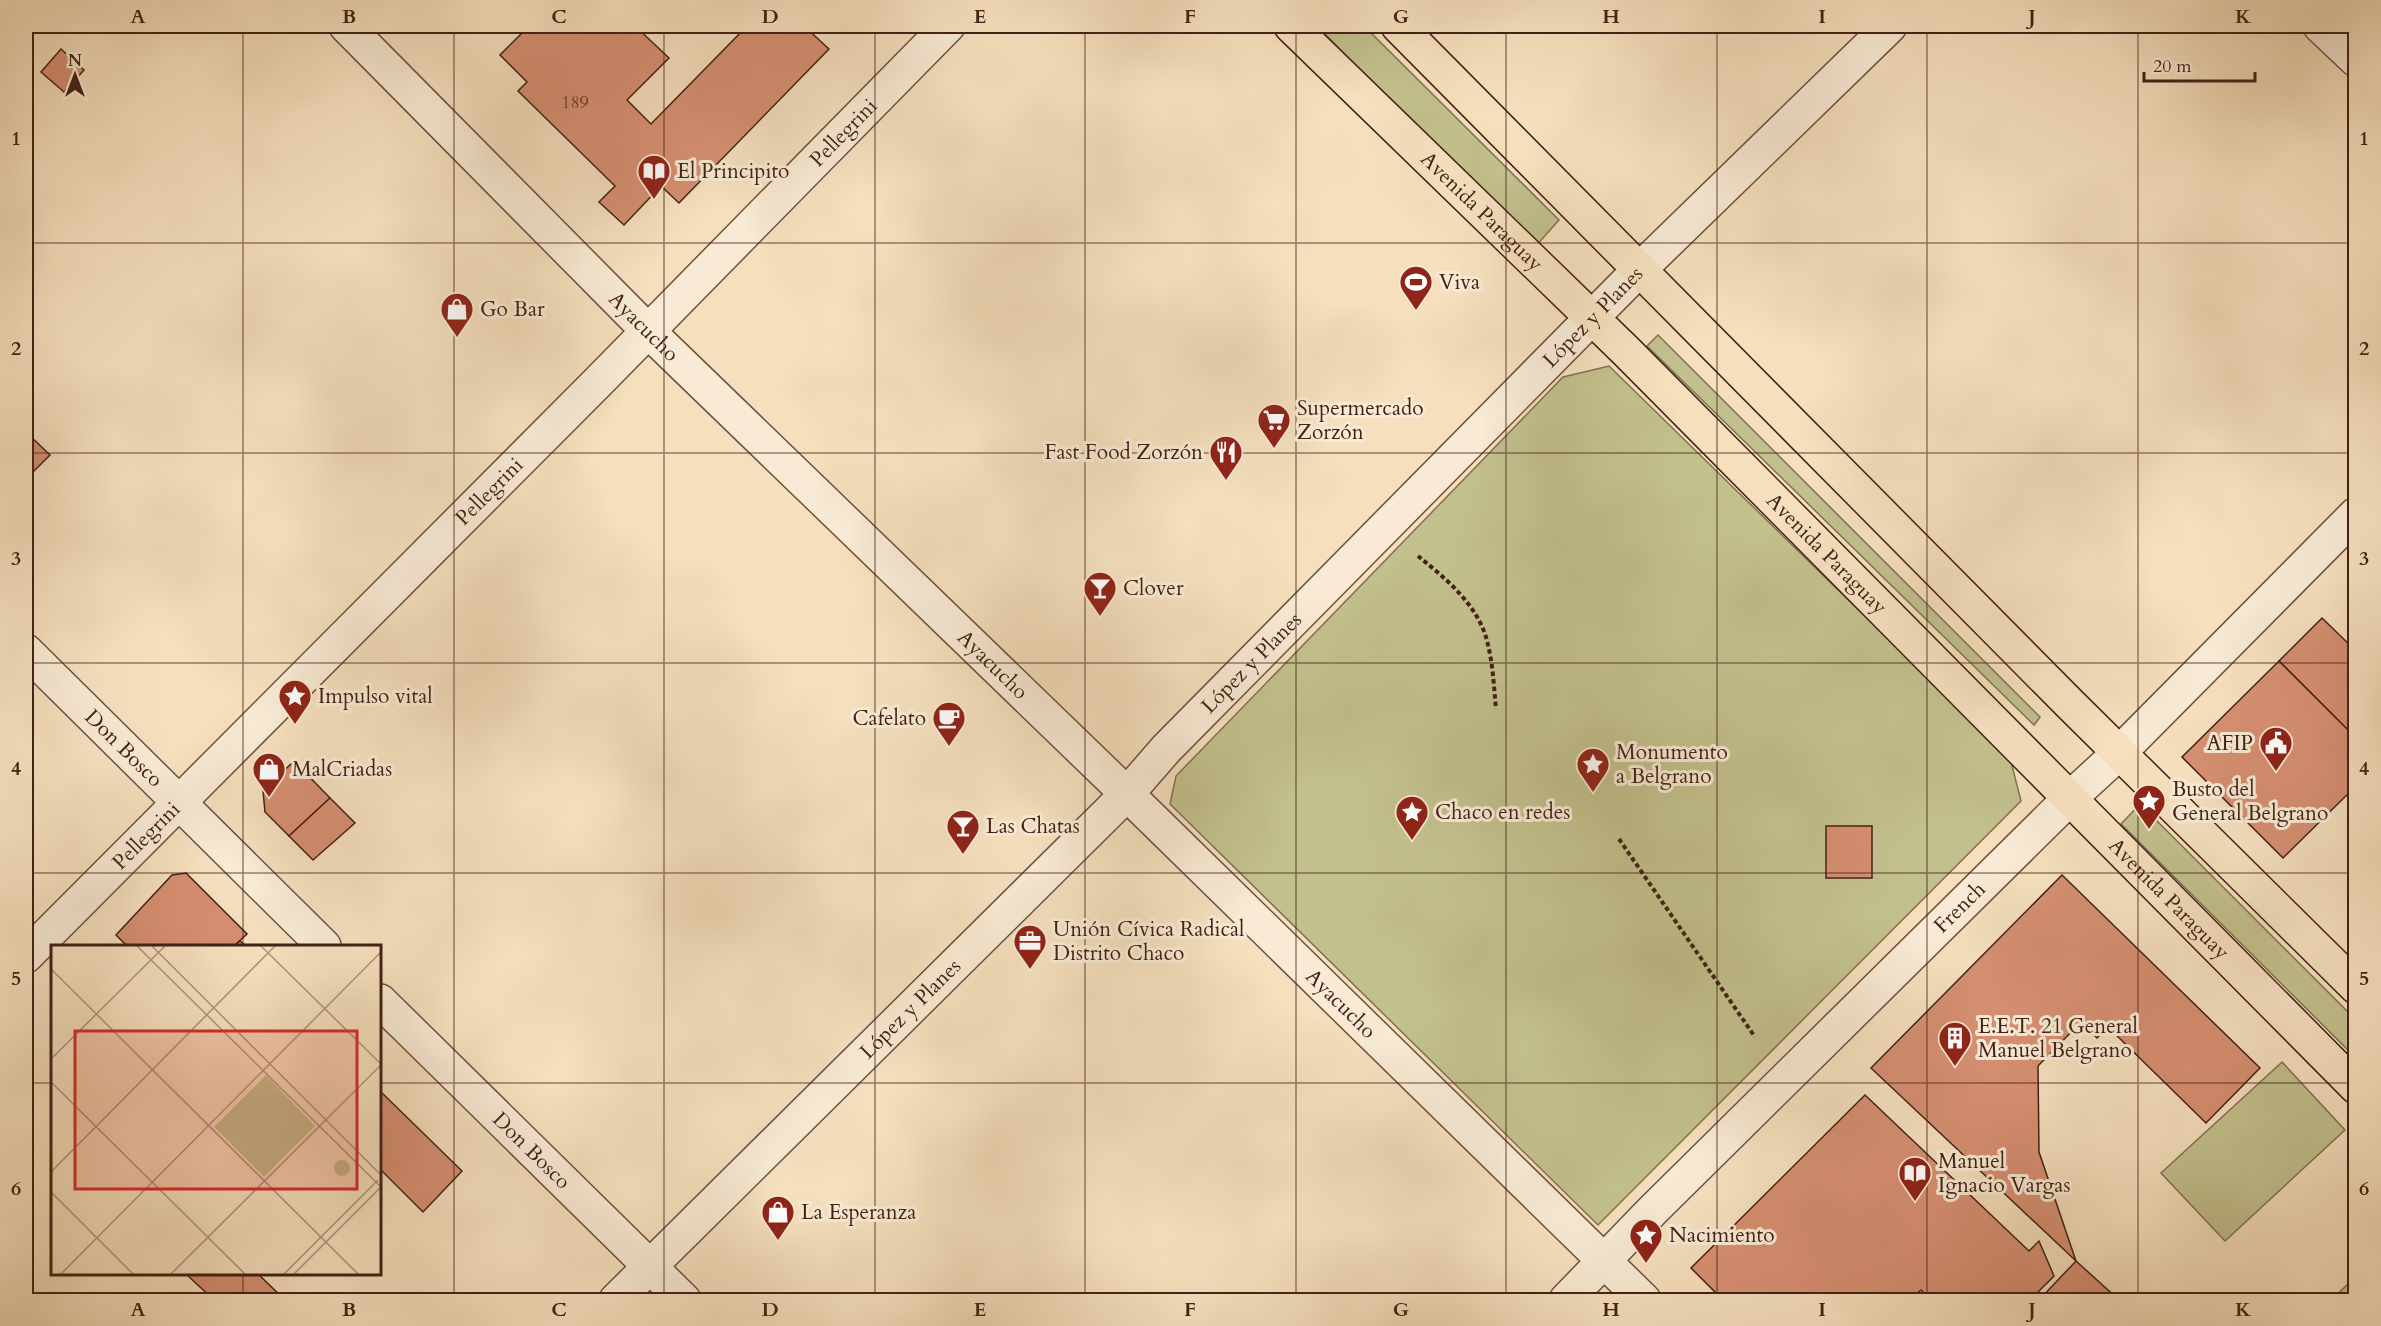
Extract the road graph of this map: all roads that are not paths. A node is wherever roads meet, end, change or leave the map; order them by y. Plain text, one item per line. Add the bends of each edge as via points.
1 (346, 26) edge
2 (948, 26) edge
3 (1291, 26) edge
4 (1398, 26) edge
5 (1890, 26) edge
6 (2320, 26) edge
7 (2355, 60) edge
8 (1639, 270) junction
9 (1592, 317) junction
10 (648, 331) junction
11 (2355, 514) edge
12 (26, 651) edge
13 (2119, 753) junction
14 (1127, 794) junction
15 (2069, 799) junction
16 (177, 802) junction
17 (323, 945) edge
18 (26, 956) edge
19 (2355, 987) edge
20 (381, 1002) edge
21 (2355, 1087) edge
22 (1605, 1262) junction
23 (650, 1266) junction
24 (616, 1300) edge
25 (684, 1300) edge
26 (1566, 1300) edge
27 (1644, 1300) edge

1 - 10 street, Ayacucho
2 - 10 street, Pellegrini
3 - 9 main road, Avenida Paraguay
4 - 8 main road
5 - 8 street, López y Planes
6 - 7 street
8 - 9 street, López y Planes
8 - 13 main road
9 - 14 street, López y Planes via 1166,749
9 - 15 main road, Avenida Paraguay
10 - 14 street, Ayacucho
10 - 16 street, Pellegrini
11 - 13 street, French
12 - 16 street, Don Bosco
13 - 15 street, French
13 - 19 main road
14 - 22 street, Ayacucho
14 - 23 street, López y Planes
15 - 21 main road, Avenida Paraguay
15 - 22 street, French
16 - 17 street, Don Bosco
16 - 18 street, Pellegrini
20 - 23 street, Don Bosco
22 - 26 street, French
22 - 27 street, Ayacucho
23 - 24 street, López y Planes
23 - 25 street, Don Bosco

